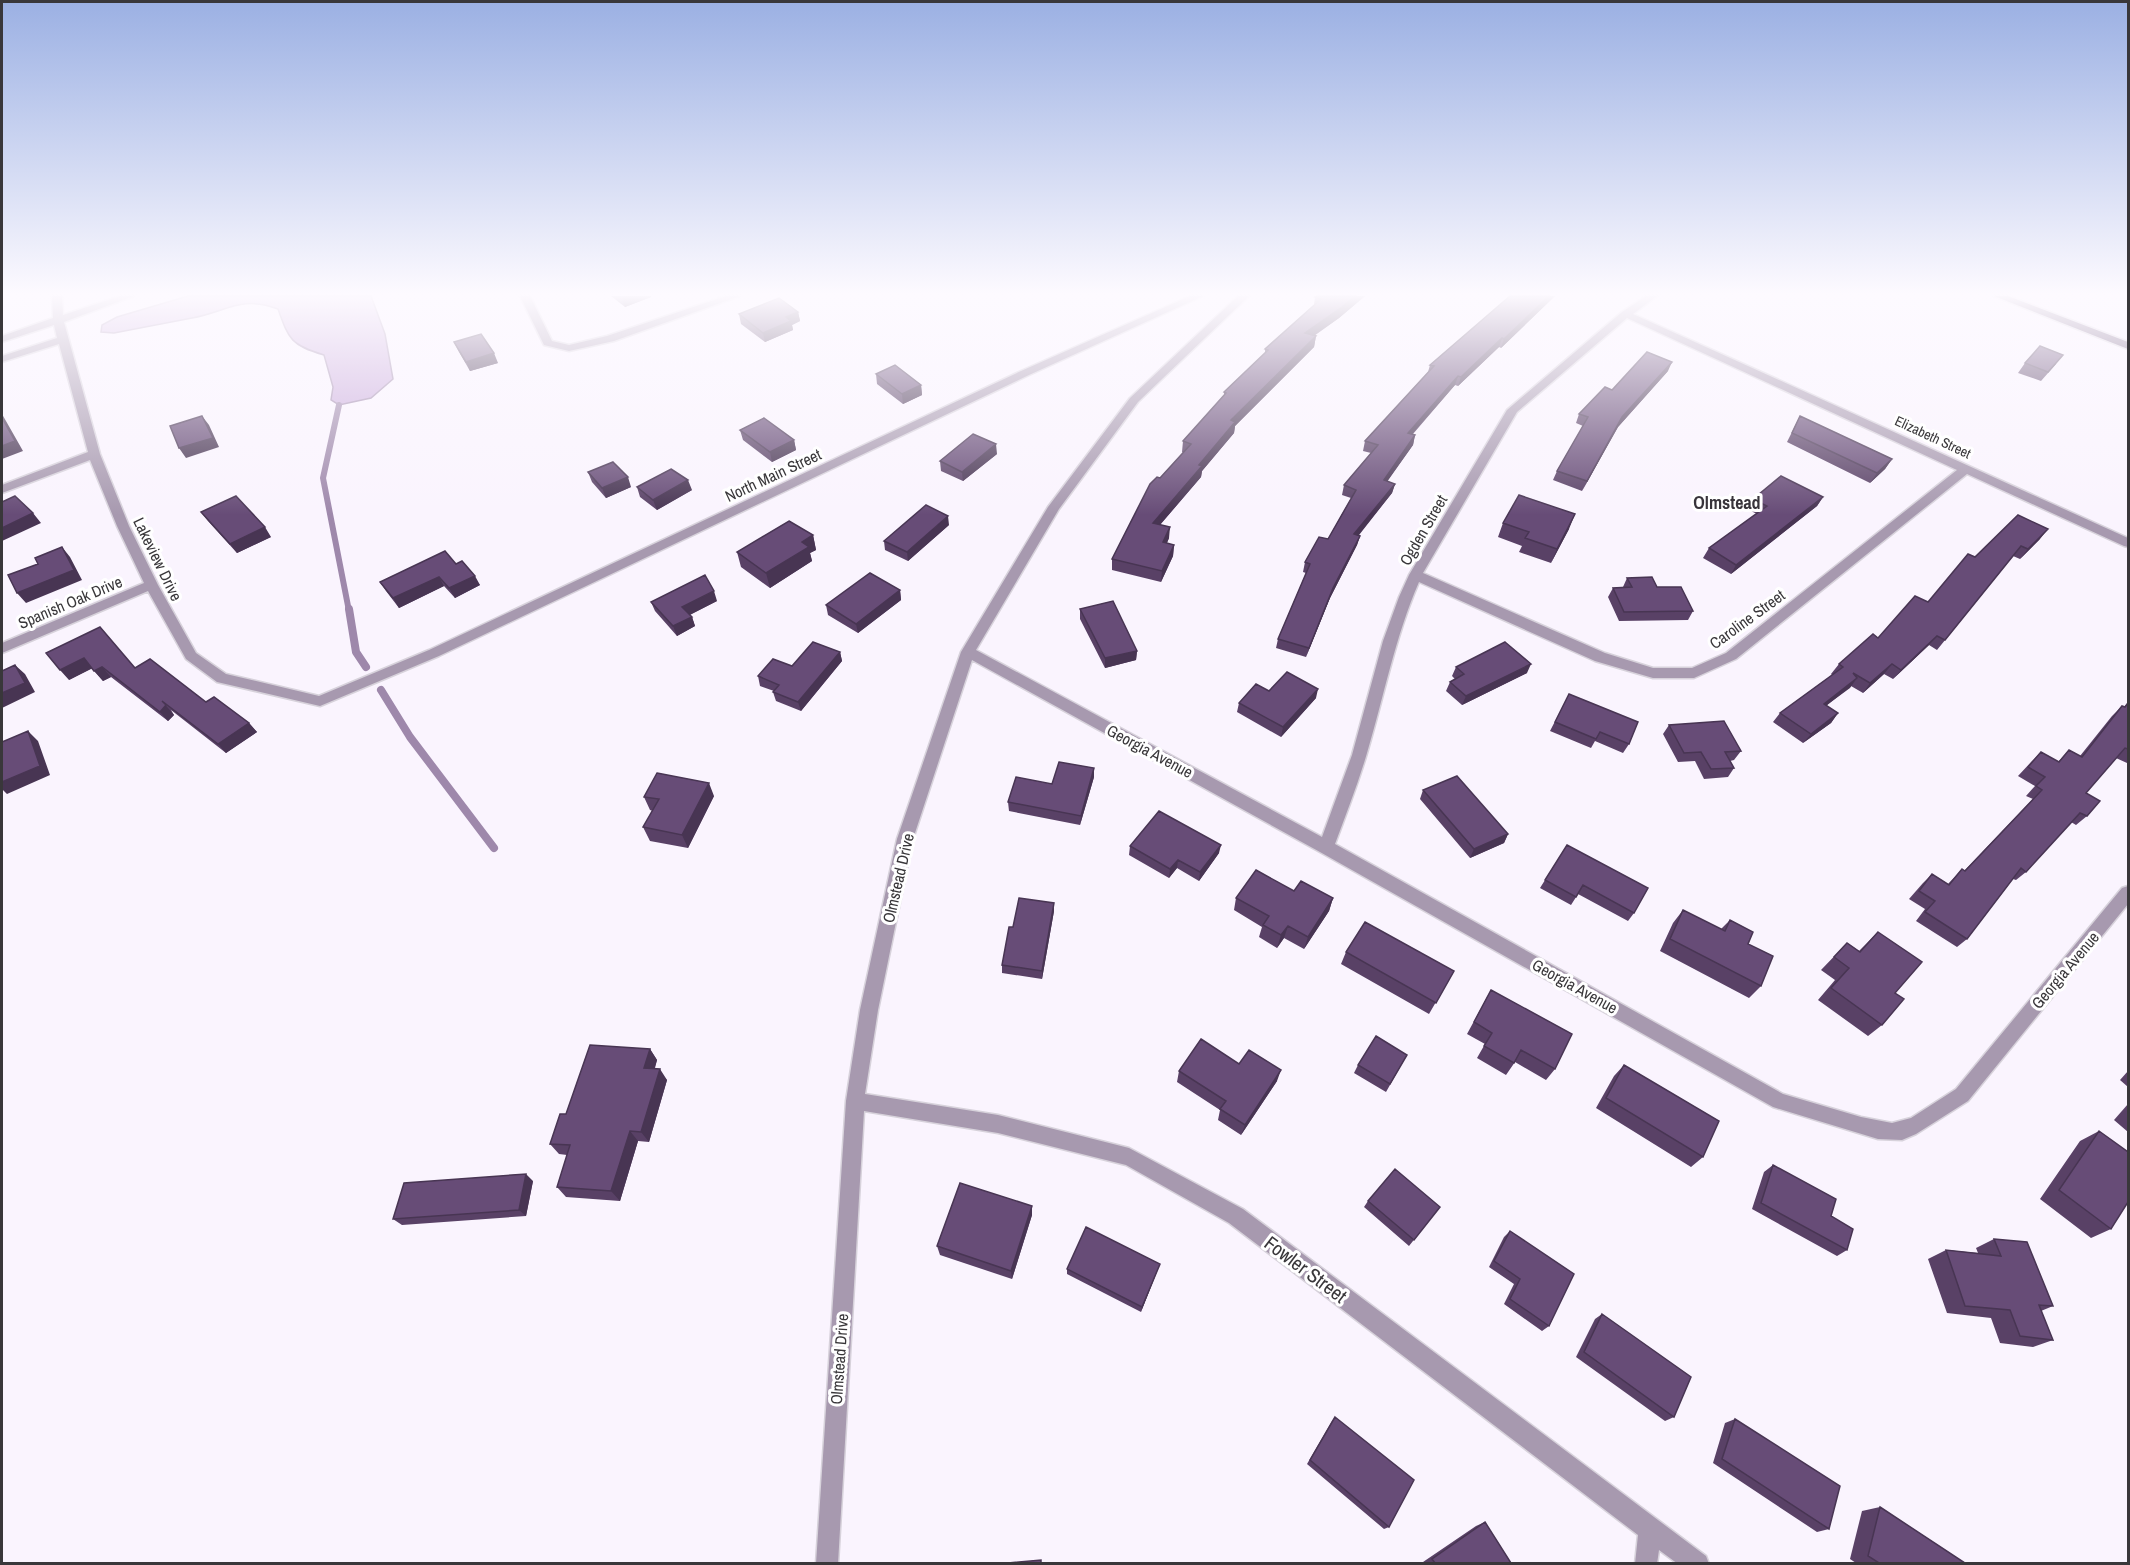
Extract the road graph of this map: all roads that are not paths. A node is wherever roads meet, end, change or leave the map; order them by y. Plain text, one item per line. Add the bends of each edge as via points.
1 (72, 369) edge
2 (1034, 369) edge
3 (1167, 369) edge
4 (1561, 369) edge
5 (1747, 369) edge
6 (94, 454) junction
7 (1966, 469) junction
8 (2, 489) edge
9 (2128, 543) edge
10 (1415, 575) junction
11 (151, 585) junction
12 (2, 648) edge
13 (968, 652) junction
14 (362, 683) joint
15 (1326, 847) junction
16 (2128, 894) edge
17 (855, 1101) junction
18 (1650, 1530) junction
19 (827, 1563) edge
20 (1646, 1563) edge
21 (1698, 1563) edge

1 - 6 street, Lakeview Drive
2 - 14 street, North Main Street via 434,653
3 - 13 street, Olmstead Drive via 1134,400 1054,507
4 - 10 street, Ogden Street via 1513,410
5 - 7 street, Elizabeth Street
6 - 8 street
6 - 11 street, Lakeview Drive
7 - 9 street, Elizabeth Street
7 - 10 street, Caroline Street via 1731,656 1694,673 1653,673 1600,657
10 - 15 street, Ogden Street via 1386,653 1358,756
11 - 12 street, Spanish Oak Drive
11 - 14 street, Lakeview Drive via 191,656 222,678 320,701
13 - 15 street, Georgia Avenue
13 - 17 street, Olmstead Drive via 906,838 869,1010
15 - 16 street, Georgia Avenue via 1779,1101 1854,1125 1899,1132 1962,1095
17 - 18 street, Fowler Street via 998,1124 1129,1157 1236,1216
17 - 19 street, Olmstead Drive
18 - 20 street
18 - 21 street, Fowler Street

